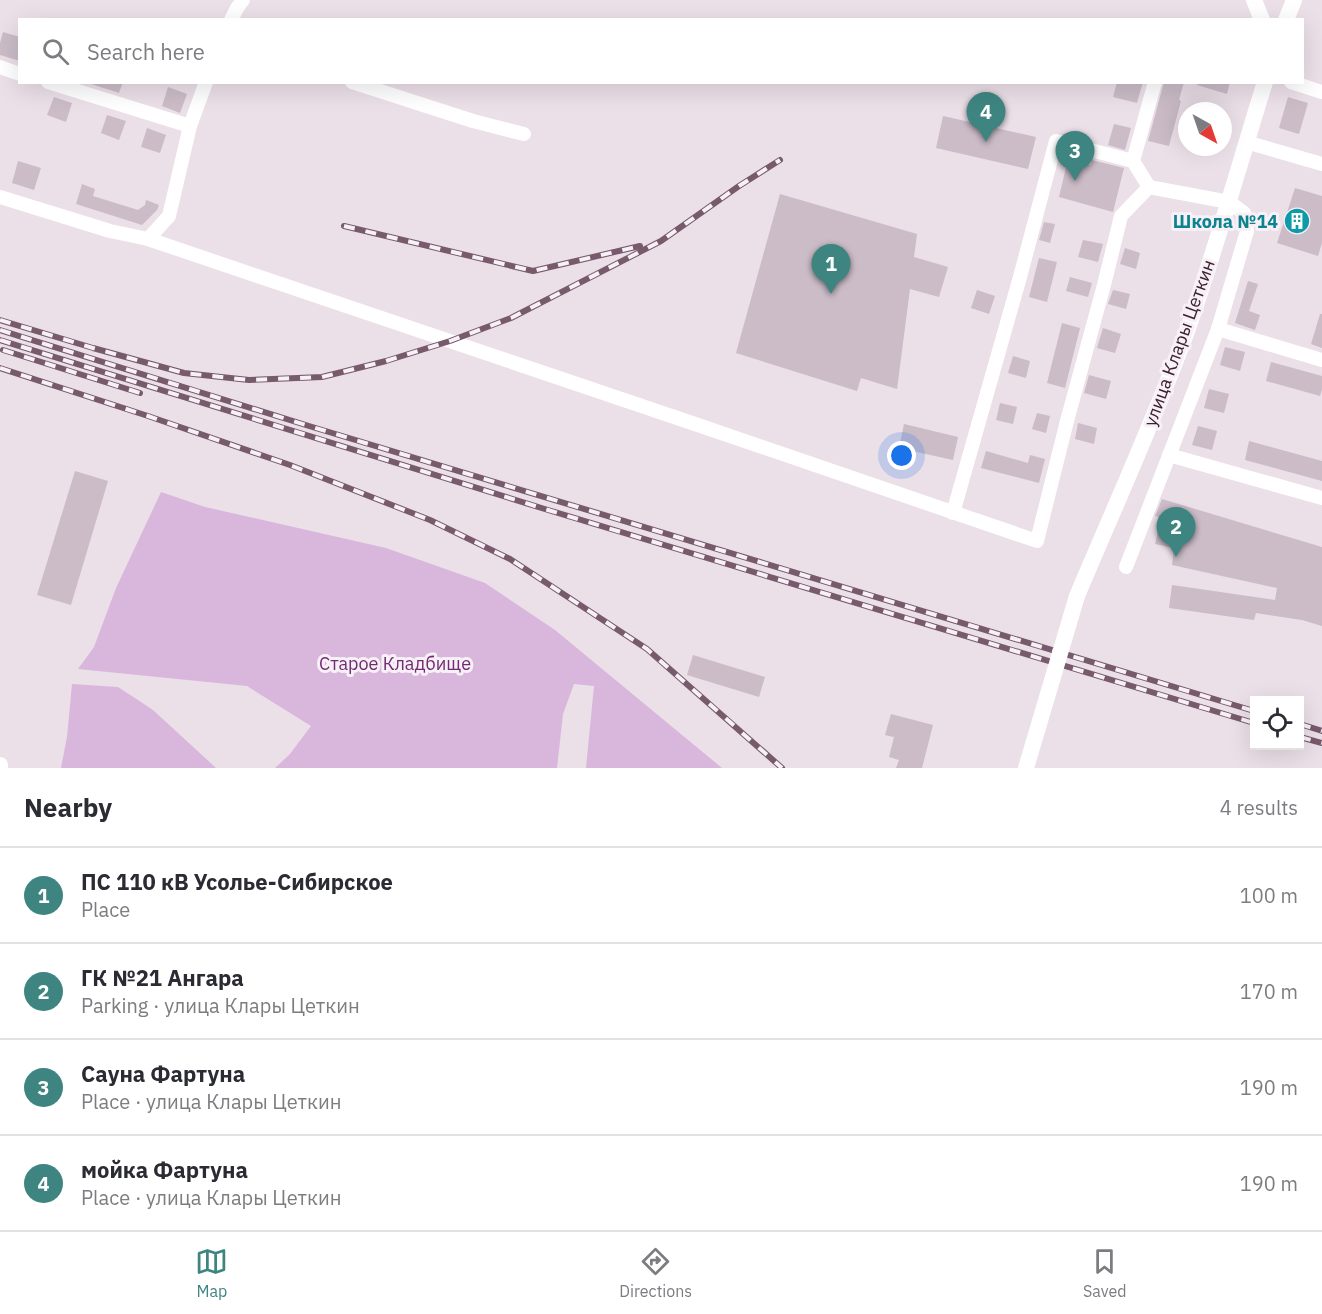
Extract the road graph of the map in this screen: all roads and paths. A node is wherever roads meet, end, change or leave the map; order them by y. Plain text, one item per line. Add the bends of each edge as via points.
1 (243, 0) edge
2 (1254, 0) edge
3 (1294, 0) edge
4 (232, 18) edge
5 (1261, 18) edge
6 (1287, 18) edge
7 (0, 68) edge
8 (18, 73) edge
9 (54, 84) edge
10 (205, 84) edge
11 (358, 84) edge
12 (1154, 84) edge
13 (1264, 84) edge
14 (1297, 84) edge
15 (1322, 92) edge
16 (190, 126) junction
17 (524, 134) dead end
18 (1246, 142) junction
19 (1133, 161) junction
20 (1322, 164) edge
21 (1149, 187) junction
22 (0, 197) edge
23 (1228, 202) junction
24 (148, 239) junction
25 (1218, 329) junction
26 (1322, 360) edge
27 (1169, 455) junction
28 (1322, 498) edge
29 (954, 513) junction
30 (1126, 567) dead end
31 (1026, 768) edge

1 - 4 street
2 - 5 street
3 - 6 street
7 - 8 street
9 - 16 street
10 - 16 street
11 - 17 street
12 - 19 street
13 - 18 street, улица Клары Цеткин
14 - 15 street
16 - 24 street via 168,216
18 - 20 street
18 - 23 street, улица Клары Цеткин
19 - 21 street
19 - 29 street via 1056,141
21 - 23 street
21 - 29 street via 1121,216 1037,541
22 - 24 street
23 - 25 street via 1244,213 1247,231
23 - 31 street, улица Клары Цеткин, bridge via 1158,406 1077,596
24 - 29 street
25 - 26 street
25 - 27 street
27 - 28 street
27 - 30 street

